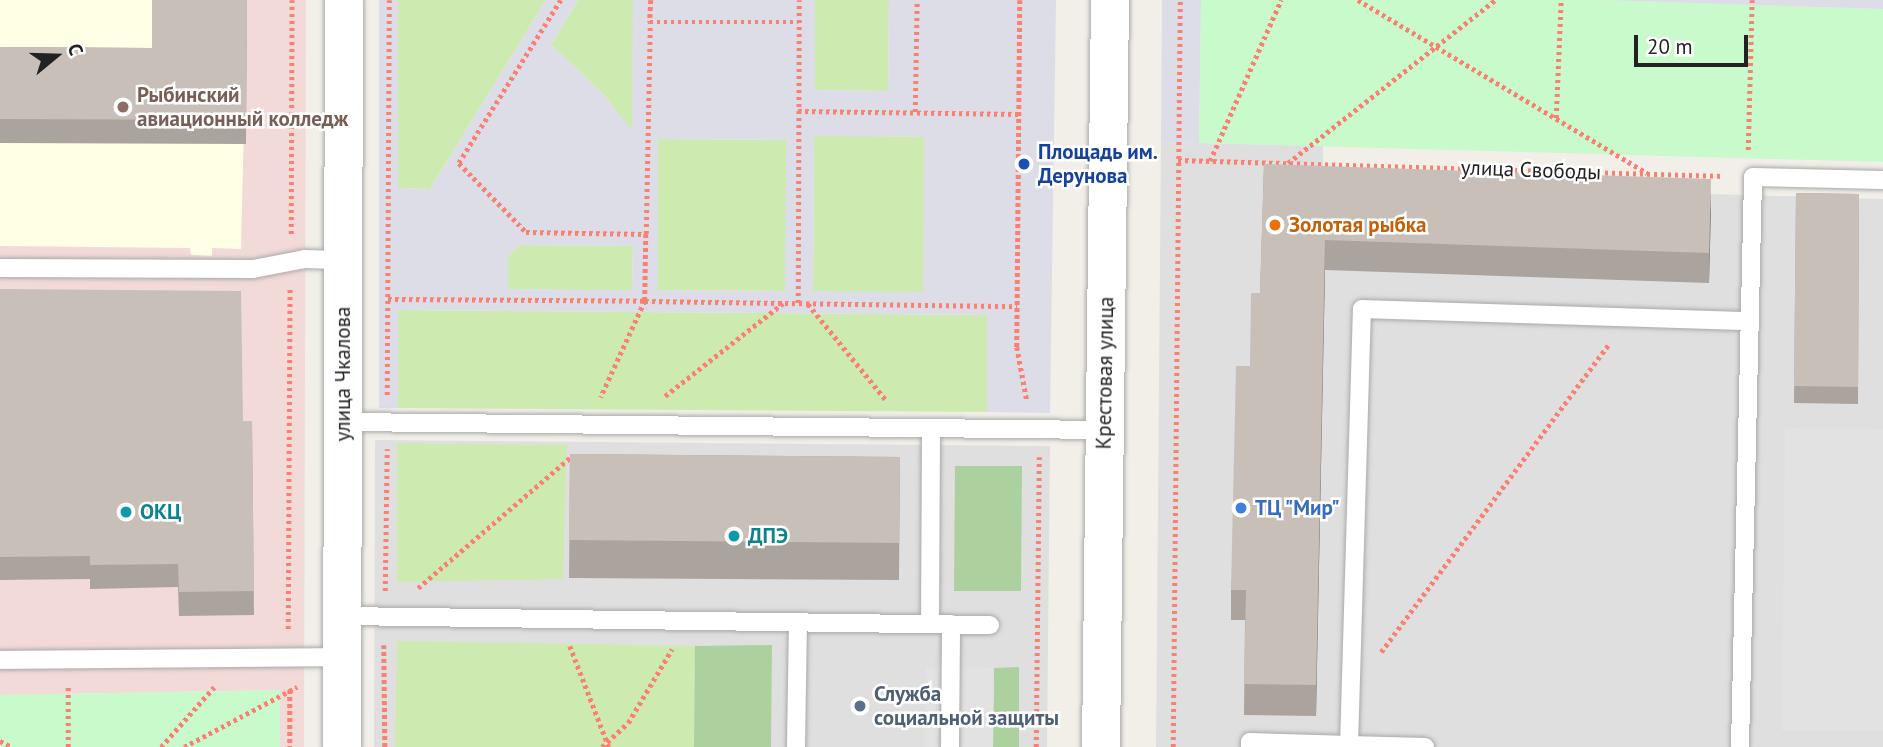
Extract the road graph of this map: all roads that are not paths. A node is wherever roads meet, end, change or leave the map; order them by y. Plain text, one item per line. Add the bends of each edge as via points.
1 (344, 0) edge
2 (1110, 0) edge
3 (1883, 180) edge
4 (343, 260) junction
5 (0, 268) edge
6 (1750, 321) junction
7 (343, 422) junction
8 (931, 429) junction
9 (1105, 430) junction
10 (342, 616) junction
11 (798, 623) junction
12 (930, 624) junction
13 (951, 624) junction
14 (990, 625) dead end
15 (342, 657) junction
16 (0, 660) edge
17 (1349, 745) junction
18 (342, 747) edge
19 (796, 747) edge
20 (950, 747) edge
21 (1101, 747) edge
22 (1250, 747) edge
23 (1425, 747) edge
24 (1740, 747) edge

1 - 4 street, улица Чкалова
2 - 9 street, Крестовая улица
3 - 6 lane via 1751,177
4 - 5 lane via 253,269
4 - 7 street, улица Чкалова
6 - 17 lane via 1362,309
6 - 24 lane
7 - 8 lane
7 - 10 street, улица Чкалова
8 - 9 lane
8 - 12 lane
9 - 21 street, Крестовая улица
10 - 11 lane
10 - 15 street, улица Чкалова
11 - 12 lane
11 - 19 lane
12 - 13 lane
13 - 14 lane
13 - 20 lane
15 - 16 lane
15 - 18 street, улица Чкалова
17 - 22 lane via 1250,742
17 - 23 lane

